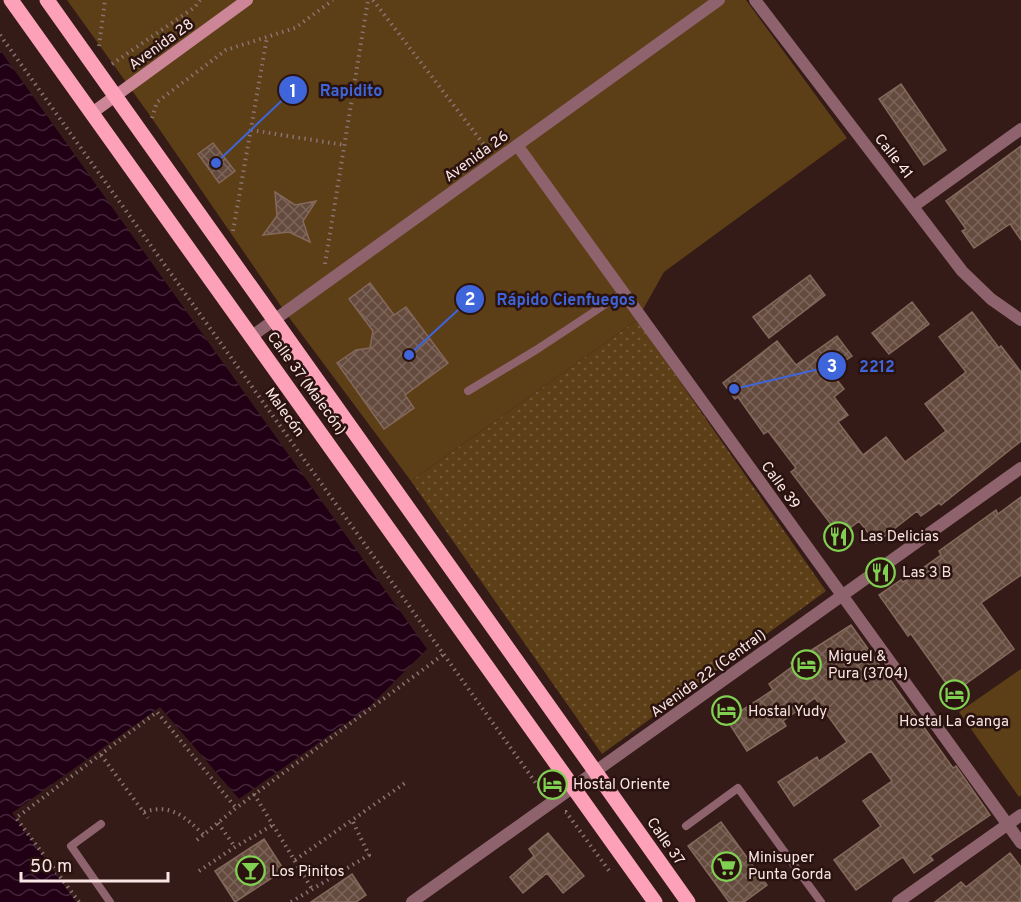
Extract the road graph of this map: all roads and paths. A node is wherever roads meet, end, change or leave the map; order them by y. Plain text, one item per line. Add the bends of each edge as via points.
1 (11, 0) edge
2 (47, 0) edge
3 (105, 0) edge
4 (200, 0) edge
5 (247, 0) edge
6 (333, 0) edge
7 (368, 0) edge
8 (374, 0) edge
9 (719, 0) edge
10 (755, 0) edge
11 (0, 35) edge
12 (93, 37) dead end
13 (267, 37) junction
14 (106, 56) dead end
15 (116, 96) junction
16 (92, 113) junction
17 (158, 127) dead end
18 (1021, 129) edge
19 (250, 130) junction
20 (517, 144) junction
21 (344, 145) junction
22 (496, 160) junction
23 (914, 206) junction
24 (225, 225) dead end
25 (322, 286) junction
26 (624, 292) junction
27 (274, 320) junction
28 (1021, 320) edge
29 (252, 336) junction
30 (468, 391) dead end
31 (1021, 468) edge
32 (842, 595) junction
33 (444, 654) junction
34 (101, 755) junction
35 (595, 771) junction
36 (405, 783) dead end
37 (574, 787) junction
38 (254, 794) junction
39 (551, 803) junction
40 (236, 808) junction
41 (144, 812) junction
42 (1021, 815) edge
43 (148, 818) dead end
44 (352, 820) junction
45 (218, 823) junction
46 (101, 824) dead end
47 (1008, 824) junction
48 (273, 825) junction
49 (686, 826) dead end
50 (204, 835) junction
51 (197, 840) dead end
52 (1021, 843) edge
53 (235, 847) junction
54 (295, 860) junction
55 (200, 872) dead end
56 (612, 875) dead end
57 (312, 890) junction
58 (79, 902) edge
59 (110, 902) edge
60 (291, 902) edge
61 (412, 902) edge
62 (655, 902) edge
63 (688, 902) edge
64 (821, 902) edge
65 (898, 902) edge

1 - 16 main road, Calle 37 (Malecón)
2 - 15 main road, Calle 37 (Malecón)
3 - 12 path via 99,46
4 - 14 path via 112,65
5 - 15 main road, Avenida 28
6 - 13 path via 294,28
7 - 21 path
8 - 22 path
9 - 20 street, Avenida 26
10 - 23 street, Calle 41
11 - 33 path, Malecón
13 - 17 path via 226,50 157,102 151,117
13 - 19 path
15 - 16 main road, Avenida 28
15 - 27 main road, Calle 37 (Malecón)
16 - 29 main road, Calle 37 (Malecón)
18 - 23 street
19 - 21 path
19 - 24 path via 232,235
20 - 22 street, Avenida 26
20 - 26 street, Calle 39
21 - 25 path
22 - 25 street, Avenida 26
23 - 28 street, Calle 41 via 962,271 991,299
25 - 27 street, Avenida 26
26 - 30 lane
26 - 32 street, Calle 39
27 - 29 street, Avenida 26
27 - 35 main road, Calle 37 (Malecón)
29 - 37 main road, Calle 37 (Malecón)
31 - 32 street, Avenida 22 (Central)
32 - 35 street, Avenida 22 (Central)
32 - 47 street, Calle 39
33 - 38 path
33 - 39 path, Malecón
34 - 40 path via 158,712
34 - 41 path
34 - 58 path via 16,818
35 - 37 street, Avenida 22 (Central)
35 - 63 main road, Calle 37
36 - 44 path
37 - 39 street, Avenida 22 (Central)
37 - 62 main road
38 - 40 path
38 - 48 path
39 - 56 path, Malecón via 556,812 566,812
39 - 61 street, Avenida 22 (Central)
40 - 45 path
41 - 43 path
41 - 50 path via 156,808 170,810
42 - 47 street
44 - 54 path
44 - 57 path via 369,855
45 - 50 path
45 - 53 path
46 - 59 lane via 70,846
47 - 52 street, Calle 39
47 - 65 street
48 - 53 path
48 - 54 path
49 - 64 lane via 738,788
50 - 51 path
53 - 55 path
54 - 57 path
57 - 60 path

